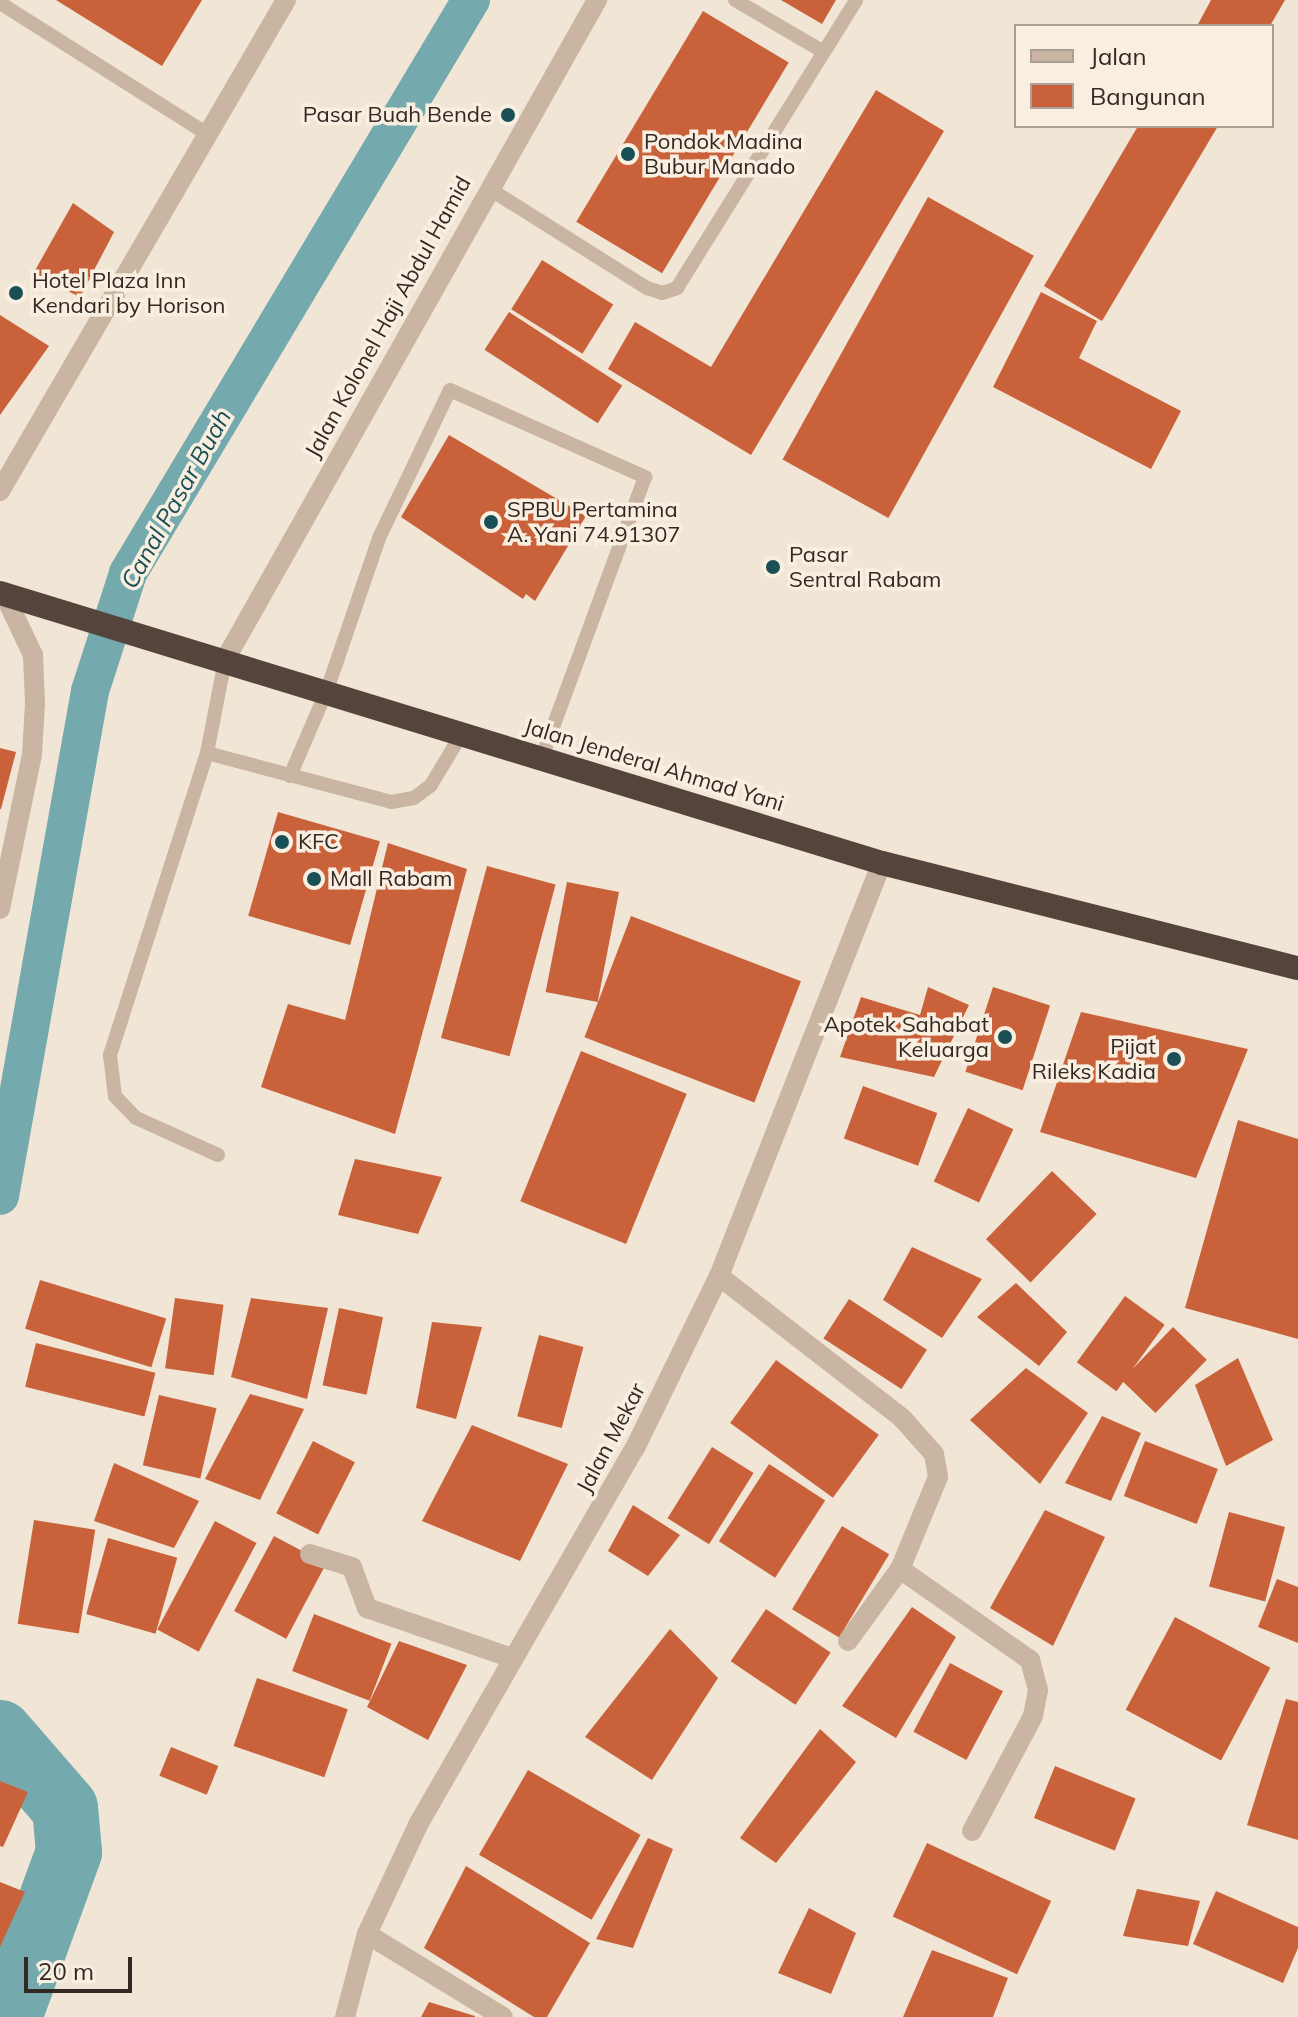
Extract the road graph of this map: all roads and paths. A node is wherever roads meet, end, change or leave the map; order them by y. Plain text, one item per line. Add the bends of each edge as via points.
1 (286, 0) edge
2 (597, 0) edge
3 (735, 0) edge
4 (856, 0) edge
5 (0, 3) edge
6 (824, 52) junction
7 (204, 132) junction
8 (488, 188) junction
9 (0, 491) edge
10 (2, 593) edge
11 (225, 660) junction
12 (327, 690) junction
13 (464, 730) junction
14 (207, 753) junction
15 (541, 759) junction
16 (290, 776) junction
17 (882, 863) junction
18 (0, 909) edge
19 (1298, 968) edge
20 (218, 1155) dead end
21 (719, 1276) junction
22 (310, 1554) dead end
23 (900, 1569) junction
24 (848, 1641) dead end
25 (512, 1658) junction
26 (972, 1831) dead end
27 (367, 1934) junction
28 (345, 2017) edge
29 (503, 2017) edge

1 - 7 street
2 - 8 street, Jalan Kolonel Haji Abdul Hamid
3 - 6 lane
4 - 6 lane
5 - 7 lane
6 - 8 lane via 677,288 662,293 647,288
7 - 9 street
8 - 11 street, Jalan Kolonel Haji Abdul Hamid
10 - 11 highway, Jalan Jenderal Ahmad Yani
10 - 18 street via 33,655 35,704 30,767
11 - 12 highway, Jalan Jenderal Ahmad Yani
11 - 14 lane
12 - 13 highway, Jalan Jenderal Ahmad Yani
12 - 15 lane via 379,538 450,390 645,477
12 - 16 lane
13 - 15 highway, Jalan Jenderal Ahmad Yani
13 - 16 lane via 431,785 414,798 391,802
14 - 16 lane
14 - 20 lane via 110,1055 115,1096 136,1118
15 - 17 highway, Jalan Jenderal Ahmad Yani
17 - 19 highway, Jalan Jenderal Ahmad Yani
17 - 21 street, Jalan Mekar
21 - 23 street via 902,1418 934,1454 938,1477
21 - 25 street, Jalan Mekar via 635,1448
22 - 25 street via 352,1567 367,1608
23 - 24 street
23 - 26 street via 1030,1660 1038,1690 1033,1716
25 - 27 street, Jalan Mekar via 419,1823
27 - 28 street, Jalan Mekar
27 - 29 street

